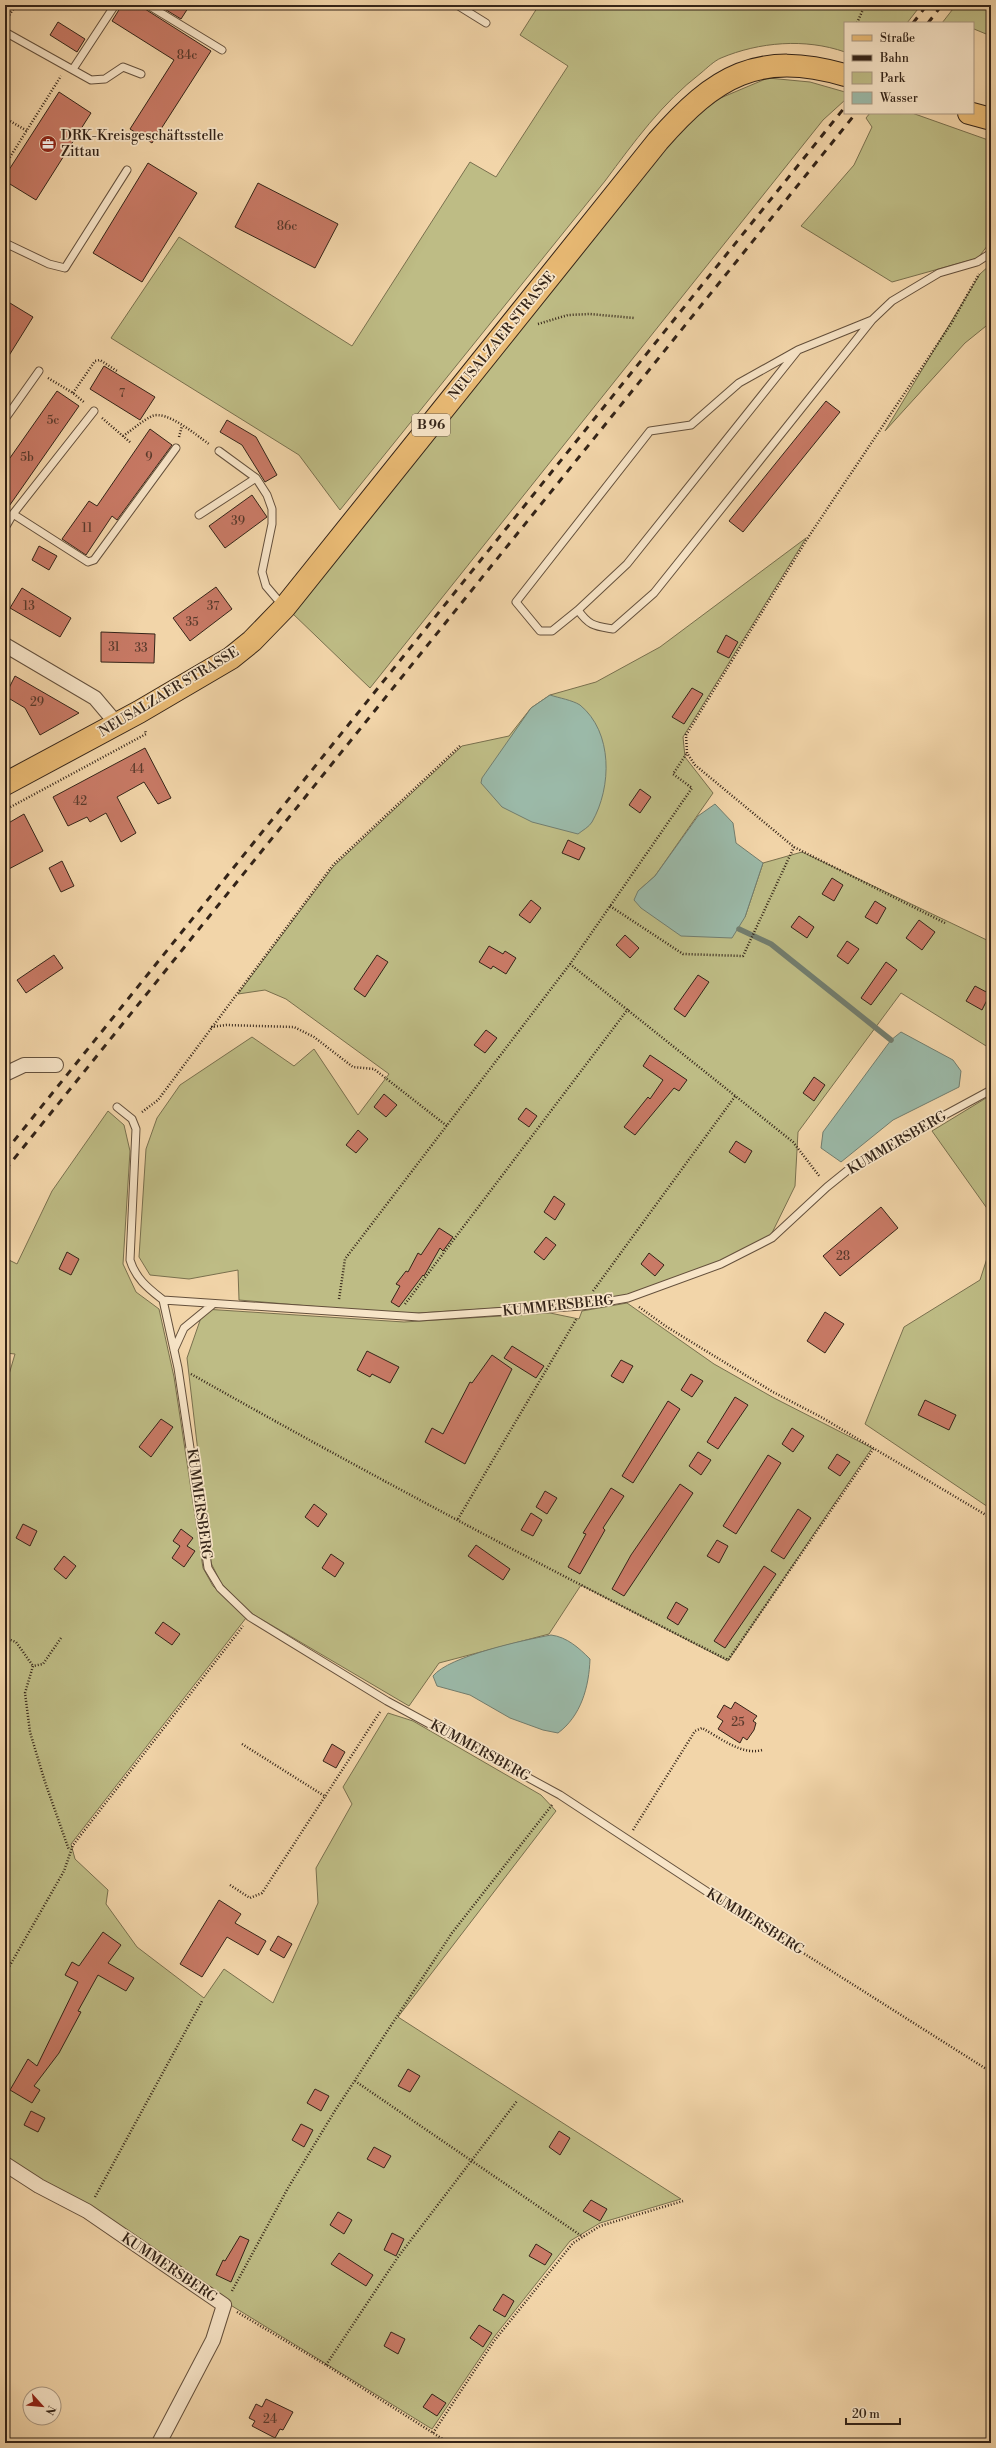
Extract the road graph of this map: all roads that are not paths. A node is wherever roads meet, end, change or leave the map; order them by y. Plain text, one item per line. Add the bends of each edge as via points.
1 (115, 5) edge
2 (148, 5) edge
3 (457, 5) edge
4 (486, 23) dead end
5 (5, 32) edge
6 (222, 50) dead end
7 (70, 67) junction
8 (141, 74) dead end
9 (844, 75) edge
10 (973, 114) edge
11 (991, 119) edge
12 (127, 170) dead end
13 (5, 244) edge
14 (991, 253) edge
15 (872, 320) junction
16 (798, 350) junction
17 (38, 371) dead end
18 (94, 411) dead end
19 (6, 417) edge
20 (176, 448) dead end
21 (219, 451) road end
22 (256, 478) junction
23 (13, 514) junction
24 (199, 515) dead end
25 (5, 528) edge
26 (284, 608) junction
27 (578, 610) junction
28 (5, 645) edge
29 (117, 724) junction
30 (5, 784) edge
31 (56, 1065) dead end
32 (5, 1074) edge
33 (991, 1090) edge
34 (117, 1108) dead end
35 (163, 1300) junction
36 (212, 1305) junction
37 (174, 1350) junction
38 (709, 1893) road end
39 (5, 2164) edge
40 (160, 2443) edge

1 - 7 lane
2 - 6 lane
3 - 4 lane
5 - 7 lane
7 - 8 lane via 91,80 105,79 124,67
9 - 26 main road, NEUSALZAER STRASSE / B 96 via 809,66 771,65 741,73 718,84 678,118
10 - 11 main road
12 - 13 lane via 66,268 49,264
14 - 15 lane via 977,262 939,273 892,301
15 - 16 lane
15 - 27 lane via 654,593 613,629 594,626 585,621
16 - 27 lane via 627,564
16 - 27 lane via 739,383 691,425 650,431 516,602 540,630 552,631
17 - 19 lane
18 - 23 lane
20 - 23 lane via 94,560 88,562
21 - 22 lane
22 - 24 lane
22 - 26 lane via 272,509 272,524 262,572 266,586
23 - 25 lane
26 - 29 main road, NEUSALZAER STRASSE / B 96 via 252,642 232,658
28 - 29 street via 95,698
29 - 30 main road, NEUSALZAER STRASSE / B 96
31 - 32 street via 24,1065
33 - 36 lane, KUMMERSBERG via 858,1162 772,1238 721,1264 628,1298 582,1306 419,1317
34 - 35 lane via 132,1119 136,1129 130,1260 134,1273 143,1284
35 - 36 lane, KUMMERSBERG
35 - 37 lane, KUMMERSBERG
36 - 37 lane via 184,1328
37 - 38 lane, KUMMERSBERG via 208,1568 220,1588 250,1617 387,1701 560,1795
39 - 40 street, KUMMERSBERG via 38,2186 87,2211 224,2305 213,2340

